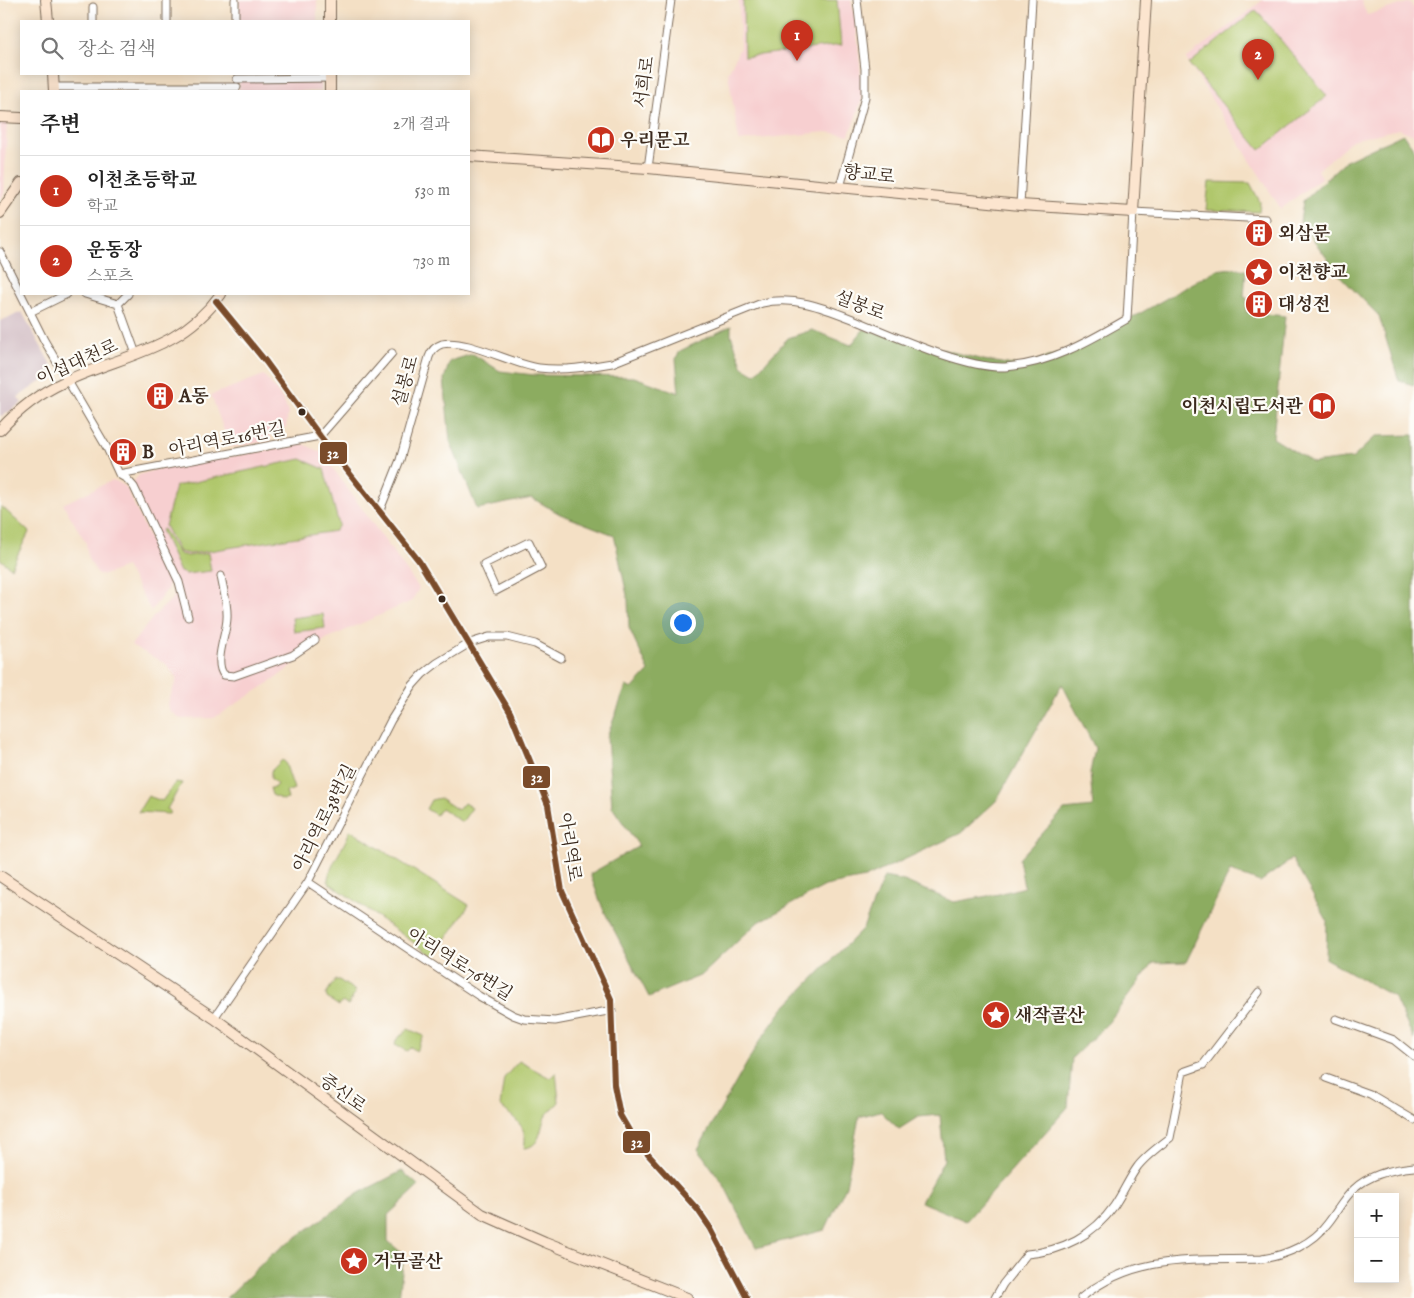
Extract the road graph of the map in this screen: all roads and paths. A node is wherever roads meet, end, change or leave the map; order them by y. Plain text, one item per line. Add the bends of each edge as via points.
1 (46, 0) edge
2 (167, 0) edge
3 (235, 0) edge
4 (330, 0) edge
5 (671, 0) edge
6 (857, 0) edge
7 (1032, 0) edge
8 (1146, 0) edge
9 (93, 7) dead end
10 (48, 20) edge
11 (93, 20) edge
12 (167, 20) edge
13 (235, 20) edge
14 (330, 20) edge
15 (53, 75) edge
16 (330, 76) edge
17 (237, 83) edge
18 (54, 89) edge
19 (330, 90) edge
20 (0, 117) edge
21 (20, 118) edge
22 (470, 156) edge
23 (648, 168) junction
24 (20, 184) edge
25 (840, 188) junction
26 (1020, 205) junction
27 (1133, 212) junction
28 (0, 213) edge
29 (1266, 219) dead end
30 (0, 252) edge
31 (20, 292) edge
32 (22, 295) edge
33 (65, 295) edge
34 (88, 295) edge
35 (127, 295) edge
36 (219, 298) edge
37 (118, 304) junction
38 (30, 312) junction
39 (392, 352) dead end
40 (136, 354) junction
41 (66, 381) junction
42 (5, 419) edge
43 (0, 430) edge
44 (320, 436) junction
45 (119, 474) junction
46 (380, 510) junction
47 (542, 567) joint
48 (221, 576) dead end
49 (188, 617) dead end
50 (315, 640) dead end
51 (470, 643) junction
52 (561, 658) dead end
53 (0, 876) edge
54 (308, 882) junction
55 (1260, 992) dead end
56 (612, 1010) junction
57 (214, 1018) junction
58 (1336, 1019) dead end
59 (1414, 1056) edge
60 (1326, 1078) dead end
61 (1414, 1120) edge
62 (1414, 1167) edge
63 (687, 1298) edge
64 (747, 1298) edge
65 (996, 1298) edge
66 (1081, 1298) edge

1 - 10 street
2 - 12 street
3 - 13 street
4 - 14 street
5 - 23 street, 서희로
6 - 25 street via 865,100
7 - 26 street
8 - 27 street, 설봉로
9 - 11 street
15 - 18 street
16 - 17 street
16 - 19 street
17 - 18 street
20 - 21 street
22 - 23 street, 향교로
23 - 25 street, 향교로
24 - 28 street
25 - 26 street, 향교로
26 - 27 street, 향교로
27 - 29 street, 향교로
27 - 46 street, 설봉로 via 1127,319 1081,345 1046,359 1004,367 974,364 818,306 781,300 762,303 612,363 588,367 540,368 442,344 428,357 400,460
30 - 31 street
32 - 38 street
33 - 38 street
34 - 37 street
35 - 37 street
36 - 40 street, 이섭대천로 via 174,338
36 - 44 street, 아리역로
37 - 40 street, 이섭대천로
38 - 41 street
39 - 44 street
40 - 41 street, 이섭대천로
41 - 42 street, 이섭대천로
41 - 45 street
42 - 43 street, 이섭대천로
44 - 45 street, 아리역로16번길
44 - 46 street, 아리역로
45 - 49 street via 134,487 179,582
46 - 51 street, 아리역로 via 419,561
47 - 47 street via 496,591 484,564 529,542
48 - 50 street via 227,616 220,660 224,675 234,676 284,658
51 - 52 street, 아리역로38번길 via 489,637 507,637 535,644
51 - 54 street, 아리역로38번길 via 437,663 408,692
51 - 56 street, 아리역로 via 510,712 544,791 562,891 608,988
53 - 57 street, 증신로
54 - 56 street, 아리역로76번길 via 512,1015 555,1021
54 - 57 street, 아리역로38번길
55 - 65 street via 1203,1065 1183,1072 1170,1138 1138,1166 1114,1207 1079,1239 1047,1252 1027,1254
56 - 64 street, 아리역로 via 614,1085 626,1128 698,1210
57 - 63 street, 증신로 via 482,1214
58 - 59 street via 1394,1040
60 - 61 street via 1370,1094
62 - 66 street via 1389,1170 1363,1182 1317,1235 1277,1257 1153,1263 1123,1271

